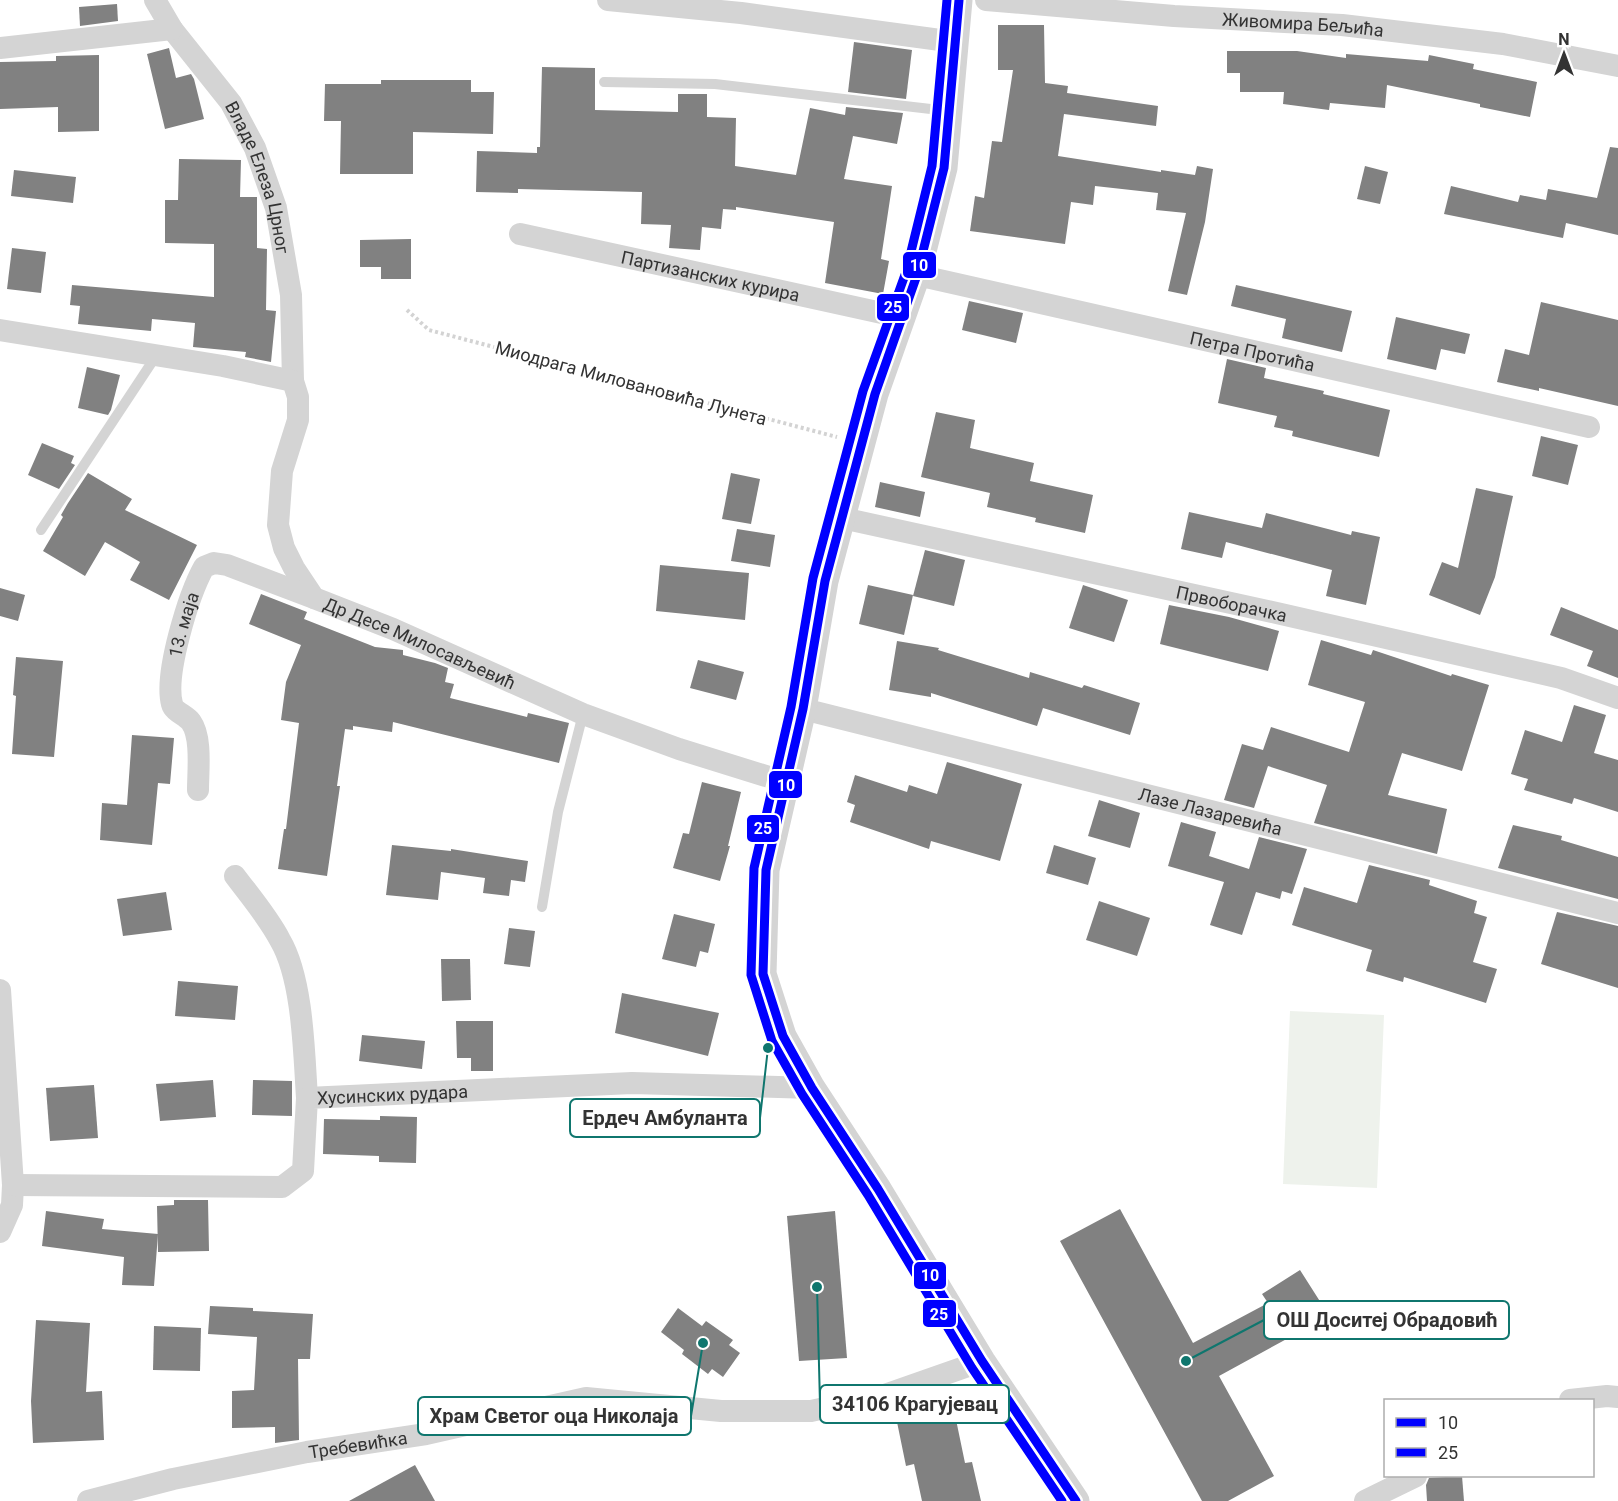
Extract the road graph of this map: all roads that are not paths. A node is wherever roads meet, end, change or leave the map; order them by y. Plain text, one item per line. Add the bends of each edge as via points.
1 (155, 0) edge
2 (608, 0) edge
3 (959, 0) edge
4 (986, 0) edge
5 (172, 29) junction
6 (955, 42) junction
7 (0, 48) edge
8 (1618, 66) edge
9 (604, 82) dead end
10 (948, 111) junction
11 (520, 234) dead end
12 (916, 275) junction
13 (900, 317) junction
14 (0, 330) edge
15 (156, 356) junction
16 (293, 381) junction
17 (1589, 427) dead end
18 (842, 518) junction
19 (41, 530) dead end
20 (314, 598) junction
21 (1618, 698) edge
22 (803, 709) junction
23 (583, 714) junction
24 (785, 782) junction
25 (198, 790) dead end
26 (235, 876) dead end
27 (542, 907) dead end
28 (1618, 913) edge
29 (0, 990) edge
30 (812, 1088) junction
31 (307, 1098) junction
32 (13, 1185) junction
33 (0, 1232) edge
34 (982, 1361) junction
35 (1618, 1397) edge
36 (1585, 1399) edge
37 (1414, 1477) edge
38 (88, 1501) edge
39 (1076, 1501) edge
40 (1365, 1501) edge

1 - 5 street, Владе Елеза Црног
2 - 6 street via 741,13
3 - 6 street
4 - 8 street, Живомира Бељића via 1342,25 1503,45
5 - 7 street
5 - 16 street, Владе Елеза Црног via 231,103 255,148 276,208 291,294
6 - 10 street
9 - 10 lane via 715,84
10 - 12 street via 944,168
11 - 13 street, Партизанских курира
12 - 13 street
12 - 17 street, Петра Протића
13 - 18 street via 874,394
14 - 15 street
15 - 16 street
15 - 19 lane
16 - 20 street, Др Десе Милосављевић via 298,420 282,471 278,525 289,558
18 - 21 street, Првоборачка via 1561,678
18 - 22 street via 825,581
20 - 23 street, Др Десе Милосављевић
20 - 25 street, 13. маја via 227,565 214,563 204,567 184,614 169,691 172,707 191,722 197,734
22 - 24 street
22 - 28 street, Лазе Лазаревића
23 - 24 street, Др Десе Милосављевић
23 - 27 lane via 558,812
24 - 30 street via 766,870 763,974 783,1036
26 - 31 street via 281,940 290,964 301,1014
29 - 32 street
30 - 31 street, Хусинских рудара via 632,1083
30 - 34 street
31 - 32 street, Хусинских рудара via 303,1171 282,1187
32 - 33 street via 12,1205
34 - 38 street, Требевићка via 885,1395 811,1411 721,1411 586,1398 426,1434 307,1452 173,1479
34 - 39 street
35 - 36 street
37 - 40 street

